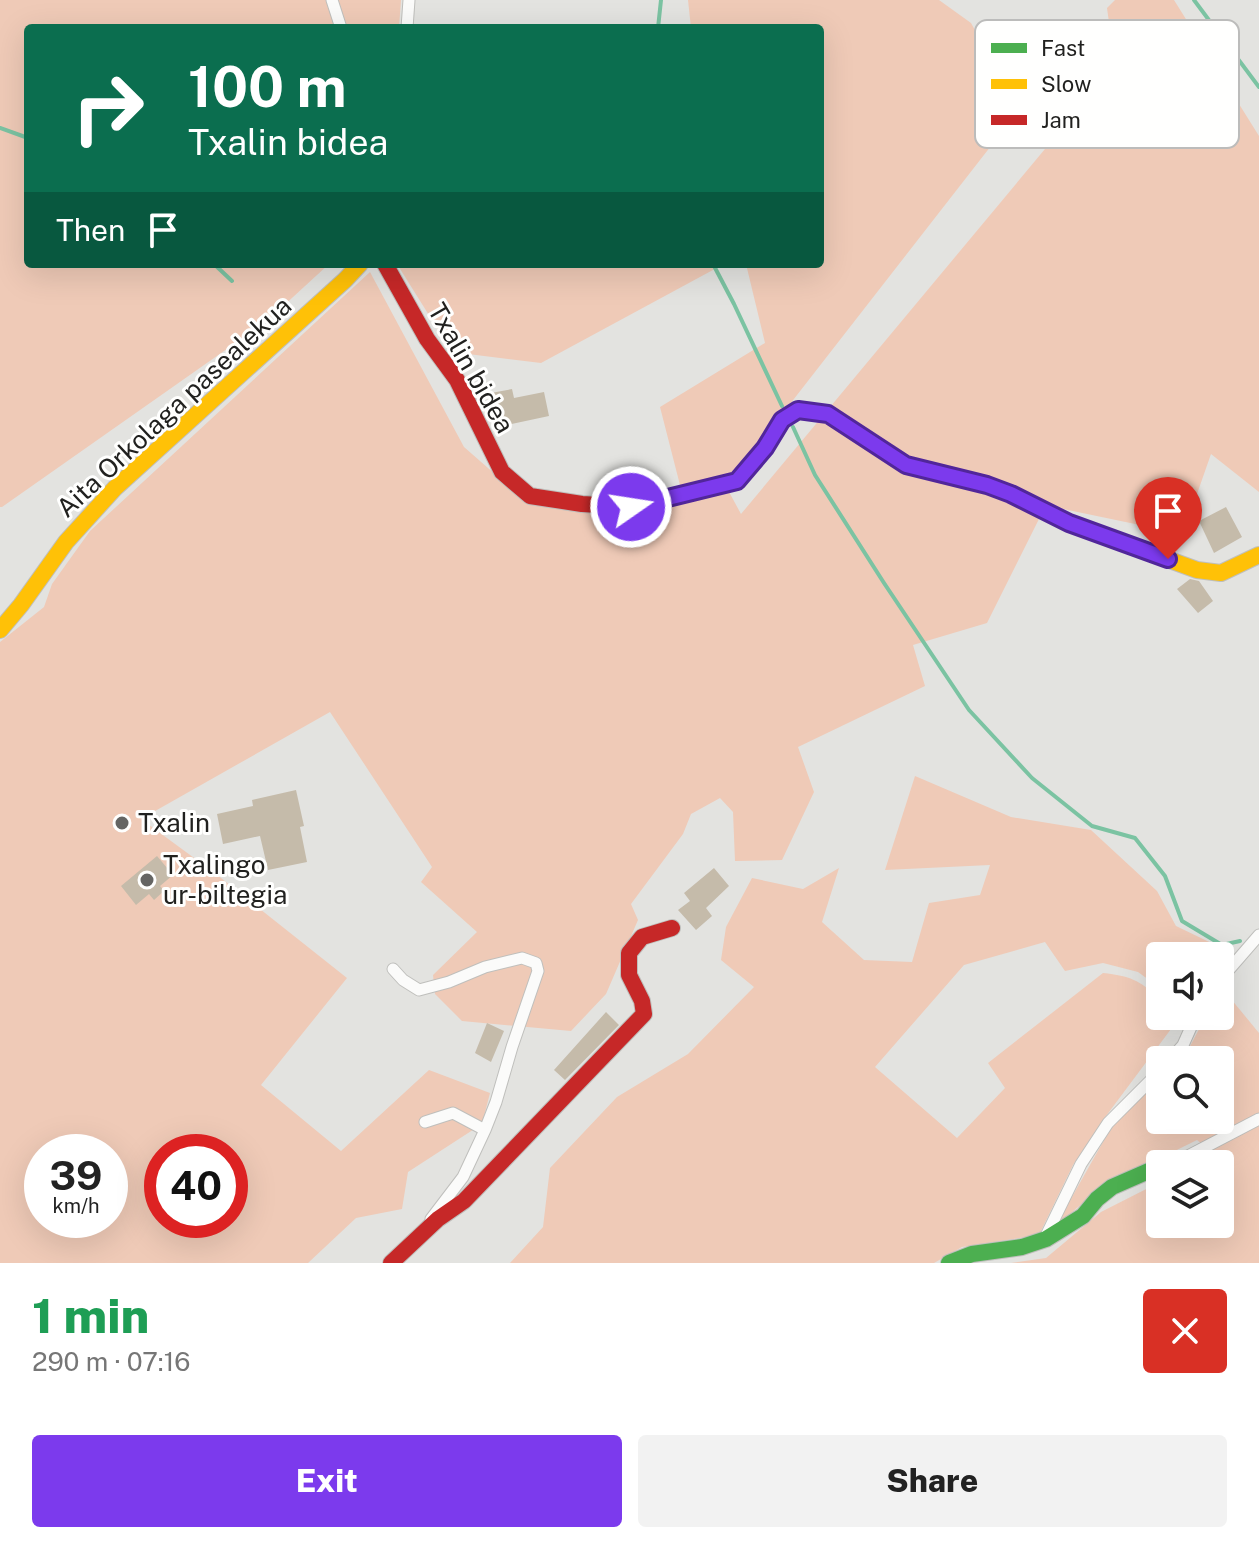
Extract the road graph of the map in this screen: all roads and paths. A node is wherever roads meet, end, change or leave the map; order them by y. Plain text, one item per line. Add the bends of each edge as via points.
1 (332, 0) edge
2 (409, 0) edge
3 (340, 24) edge
4 (407, 24) edge
5 (356, 268) edge
6 (387, 268) edge
7 (1259, 555) edge
8 (0, 630) edge
9 (672, 928) dead end
10 (1259, 935) edge
11 (1234, 964) edge
12 (393, 969) dead end
13 (1146, 1085) edge
14 (1259, 1119) edge
15 (425, 1122) dead end
16 (485, 1130) junction
17 (1200, 1150) edge
18 (1146, 1171) edge
19 (419, 1236) junction
20 (1043, 1240) junction
21 (391, 1263) edge
22 (949, 1263) edge

1 - 3 street
2 - 4 street
5 - 8 street, Aita Orkolaga pasealekua via 115,488 66,542
6 - 7 street, Txalin bidea via 457,380 502,472 530,496 631,507 737,481 782,420 798,410 828,414 906,465 987,485 1069,523 1197,570 1221,573
9 - 19 street via 642,937 629,953 629,975 644,1014 464,1201
10 - 11 street
12 - 16 street via 419,990 522,958 536,963 538,971
13 - 20 street via 1108,1123
14 - 17 street
15 - 16 street via 453,1113
16 - 19 street via 463,1177
18 - 20 street via 1100,1196 1085,1214
19 - 21 street
20 - 22 street

